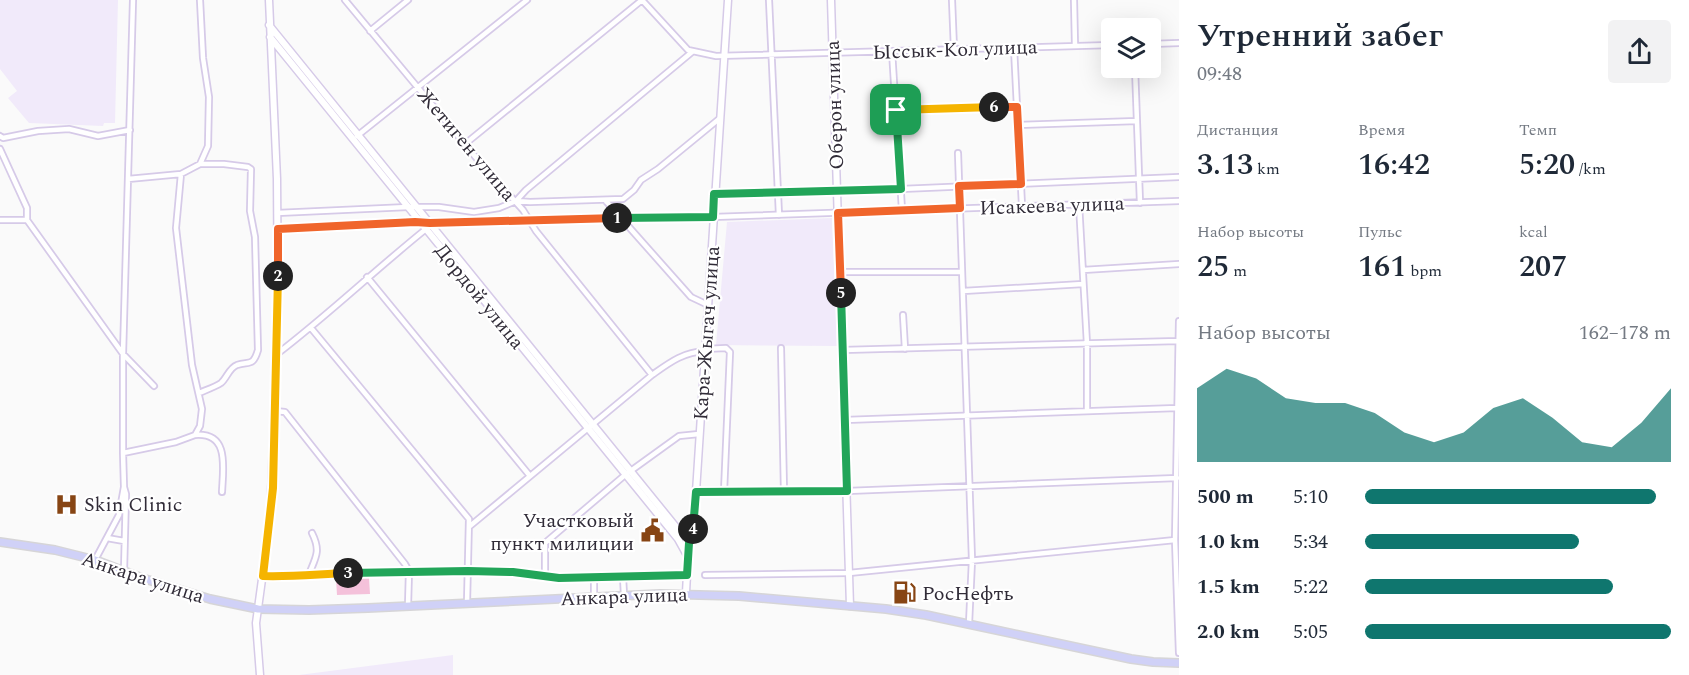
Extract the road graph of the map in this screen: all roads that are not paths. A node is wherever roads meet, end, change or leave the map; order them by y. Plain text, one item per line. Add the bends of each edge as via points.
1 (133, 0) edge
2 (200, 0) edge
3 (269, 0) edge
4 (345, 0) edge
5 (408, 0) edge
6 (527, 0) edge
7 (642, 0) edge
8 (728, 0) edge
9 (769, 0) edge
10 (831, 0) edge
11 (952, 0) edge
12 (1074, 0) edge
13 (269, 25) junction
14 (370, 31) junction
15 (270, 37) junction
16 (280, 37) junction
17 (1179, 43) edge
18 (1161, 44) edge
19 (1075, 45) junction
20 (1101, 45) edge
21 (1014, 48) junction
22 (954, 49) junction
23 (282, 51) junction
24 (892, 51) junction
25 (692, 52) junction
26 (833, 52) junction
27 (771, 54) junction
28 (724, 55) junction
29 (270, 56) junction
30 (1135, 78) edge
31 (418, 86) junction
32 (1017, 107) junction
33 (896, 110) junction
34 (719, 119) junction
35 (1137, 121) junction
36 (1018, 125) junction
37 (130, 130) junction
38 (0, 135) edge
39 (355, 137) junction
40 (465, 144) junction
41 (0, 149) edge
42 (958, 153) dead end
43 (200, 164) junction
44 (181, 174) junction
45 (1179, 177) edge
46 (128, 179) junction
47 (1139, 180) junction
48 (1021, 184) junction
49 (959, 186) junction
50 (901, 189) junction
51 (837, 191) junction
52 (777, 192) junction
53 (714, 194) junction
54 (605, 200) junction
55 (516, 201) junction
56 (1179, 201) edge
57 (1140, 203) junction
58 (1079, 204) junction
59 (1022, 206) junction
60 (408, 207) junction
61 (417, 207) junction
62 (960, 208) junction
63 (902, 210) junction
64 (278, 213) junction
65 (302, 213) junction
66 (838, 213) junction
67 (779, 215) junction
68 (713, 217) junction
69 (622, 218) junction
70 (0, 220) edge
71 (27, 220) junction
72 (529, 220) junction
73 (420, 221) junction
74 (428, 226) junction
75 (303, 228) junction
76 (278, 229) junction
77 (1179, 264) edge
78 (1083, 270) junction
79 (840, 272) junction
80 (962, 272) junction
81 (367, 277) junction
82 (1083, 284) junction
83 (963, 291) junction
84 (708, 305) junction
85 (903, 315) dead end
86 (1179, 321) edge
87 (311, 328) junction
88 (1178, 341) edge
89 (1087, 344) junction
90 (964, 347) junction
91 (781, 348) dead end
92 (905, 349) junction
93 (705, 350) junction
94 (843, 350) junction
95 (123, 354) junction
96 (277, 354) junction
97 (652, 375) junction
98 (154, 386) dead end
99 (199, 393) junction
100 (1177, 408) junction
101 (275, 411) junction
102 (1088, 411) junction
103 (967, 416) junction
104 (845, 420) junction
105 (591, 426) junction
106 (699, 434) junction
107 (195, 435) junction
108 (123, 453) junction
109 (628, 472) junction
110 (530, 476) junction
111 (1177, 478) junction
112 (124, 487) junction
113 (969, 488) junction
114 (847, 491) junction
115 (222, 492) dead end
116 (696, 492) junction
117 (724, 492) junction
118 (784, 492) junction
119 (470, 526) junction
120 (312, 533) dead end
121 (684, 535) junction
122 (692, 536) junction
123 (107, 538) junction
124 (1175, 540) junction
125 (0, 542) edge
126 (124, 542) junction
127 (689, 543) junction
128 (688, 557) junction
129 (94, 560) junction
130 (972, 560) junction
131 (124, 571) junction
132 (409, 571) junction
133 (468, 571) junction
134 (849, 573) junction
135 (309, 574) junction
136 (705, 574) dead end
137 (545, 575) junction
138 (687, 575) junction
139 (263, 576) junction
140 (623, 577) junction
141 (594, 578) junction
142 (686, 593) junction
143 (624, 595) junction
144 (594, 597) junction
145 (467, 603) junction
146 (408, 606) junction
147 (850, 606) junction
148 (258, 609) junction
149 (969, 624) junction
150 (1179, 653) edge
151 (1179, 663) edge
152 (260, 675) edge

1 - 37 street
2 - 43 street via 209,97 208,146
3 - 13 street
4 - 14 street, Жетиген улица
5 - 14 street
6 - 31 street
7 - 25 street
7 - 40 street
8 - 28 street, Кара-Жыгач улица
9 - 27 street
10 - 26 street, Оберон улица
11 - 22 street
12 - 19 street
13 - 15 street
13 - 16 street, Дордой улица
14 - 31 street, Жетиген улица
15 - 16 street
15 - 23 street, Дордой улица
15 - 29 street
16 - 39 street, Дордой улица
17 - 18 street
19 - 20 street, Ыссык-Кол улица
19 - 21 street, Ыссык-Кол улица
21 - 22 street, Ыссык-Кол улица
21 - 32 street
22 - 24 street, Ыссык-Кол улица
23 - 29 street via 276,50
23 - 39 street, Дордой улица
24 - 26 street, Ыссык-Кол улица
24 - 33 street
25 - 28 street, Ыссык-Кол улица
25 - 55 street
26 - 27 street, Ыссык-Кол улица
26 - 51 street, Оберон улица
27 - 28 street, Ыссык-Кол улица
27 - 52 street
28 - 34 street, Кара-Жыгач улица
29 - 64 street
30 - 35 street
31 - 39 street
31 - 40 street, Жетиген улица
32 - 33 street
32 - 36 street
33 - 50 street
34 - 53 street, Кара-Жыгач улица
34 - 54 street via 648,175 629,196
35 - 36 street
35 - 47 street
36 - 48 street
37 - 38 street via 98,136 73,129 3,138
37 - 46 street
39 - 60 street, Дордой улица
39 - 61 street, Дордой улица
40 - 55 street, Жетиген улица
41 - 71 street via 27,208
42 - 49 street
43 - 44 street
43 - 99 street via 251,169 259,338 253,361 237,365 221,382
44 - 46 street
44 - 99 street via 176,228 192,365
45 - 47 street, Исакеева улица
46 - 95 street
47 - 48 street, Исакеева улица
47 - 57 street
48 - 49 street, Исакеева улица
48 - 59 street
49 - 50 street, Исакеева улица
49 - 62 street
50 - 51 street, Исакеева улица
50 - 63 street
51 - 52 street, Исакеева улица
51 - 66 street, Оберон улица
52 - 53 street, Исакеева улица
52 - 67 street
53 - 68 street, Кара-Жыгач улица
54 - 55 street
54 - 69 street
55 - 61 street via 474,212
55 - 72 street, Жетиген улица
56 - 57 street, Исакеева улица
57 - 58 street, Исакеева улица
58 - 59 street, Исакеева улица
58 - 78 street
59 - 62 street, Исакеева улица
60 - 61 street
60 - 65 street
60 - 73 street, Дордой улица
61 - 74 street, Дордой улица
62 - 63 street, Исакеева улица
62 - 80 street
63 - 66 street, Исакеева улица
64 - 65 street
64 - 76 street
65 - 75 street
66 - 67 street, Исакеева улица
66 - 79 street, Оберон улица
67 - 68 street, Исакеева улица
68 - 69 street, Исакеева улица
68 - 84 street, Кара-Жыгач улица
69 - 72 street, Исакеева улица
69 - 84 street via 691,297
70 - 71 street
71 - 95 street
72 - 74 street, Исакеева улица
72 - 97 street, Жетиген улица
73 - 74 street, Дордой улица
73 - 75 street
74 - 81 street
74 - 105 street, Дордой улица
75 - 76 street
76 - 96 street
77 - 78 street
78 - 82 street
79 - 80 street
79 - 94 street, Оберон улица
80 - 83 street
81 - 87 street
81 - 110 street
82 - 83 street
82 - 89 street
83 - 90 street
84 - 93 street, Кара-Жыгач улица
85 - 92 street
86 - 88 street
87 - 96 street
87 - 119 street via 469,519
88 - 89 street
88 - 100 street
89 - 90 street
89 - 102 street
90 - 92 street
90 - 103 street
91 - 118 street
92 - 94 street
93 - 97 street via 677,358
93 - 106 street, Кара-Жыгач улица
93 - 117 street via 726,348 730,352
94 - 104 street, Оберон улица
95 - 98 street
95 - 108 street
96 - 101 street
97 - 105 street
99 - 107 street via 202,409
100 - 102 street
100 - 111 street
101 - 132 street via 285,412
101 - 139 street
102 - 103 street
103 - 104 street
103 - 113 street
104 - 114 street, Оберон улица
105 - 109 street, Дордой улица
105 - 110 street
106 - 109 street via 679,436
106 - 116 street, Кара-Жыгач улица
107 - 108 street
107 - 115 street via 212,437 224,455
108 - 112 street
109 - 121 street, Дордой улица
109 - 128 street, Дордой улица
109 - 137 street via 545,543
110 - 119 street
111 - 113 street
111 - 124 street
112 - 123 street via 119,515
112 - 126 street
113 - 114 street
113 - 130 street
114 - 118 street
114 - 134 street, Оберон улица
116 - 117 street
116 - 122 street, Кара-Жыгач улица
117 - 118 street
119 - 133 street
120 - 135 street via 318,551
121 - 122 street
121 - 127 street, Дордой улица
122 - 127 street, Кара-Жыгач улица
123 - 126 street
123 - 129 street
124 - 130 street
124 - 150 street
125 - 129 main road, Анкара улица
126 - 131 street
127 - 128 street, Кара-Жыгач улица
128 - 138 street, Кара-Жыгач улица
129 - 131 main road, Анкара улица
130 - 134 street
130 - 149 street
131 - 148 main road, Анкара улица via 210,599
132 - 133 street
132 - 135 street
132 - 146 street
133 - 137 street
133 - 145 street
134 - 136 street
134 - 147 street, Оберон улица
135 - 139 street
137 - 141 street
138 - 140 street
138 - 142 street, Кара-Жыгач улица
139 - 148 street
140 - 141 street
140 - 143 street
141 - 144 street
142 - 143 main road, Анкара улица
142 - 147 main road, Анкара улица
143 - 144 main road, Анкара улица
144 - 145 main road, Анкара улица
145 - 146 main road, Анкара улица
146 - 148 main road, Анкара улица
147 - 149 main road, Анкара улица
148 - 152 street via 256,646
149 - 151 main road, Анкара улица via 1131,659

